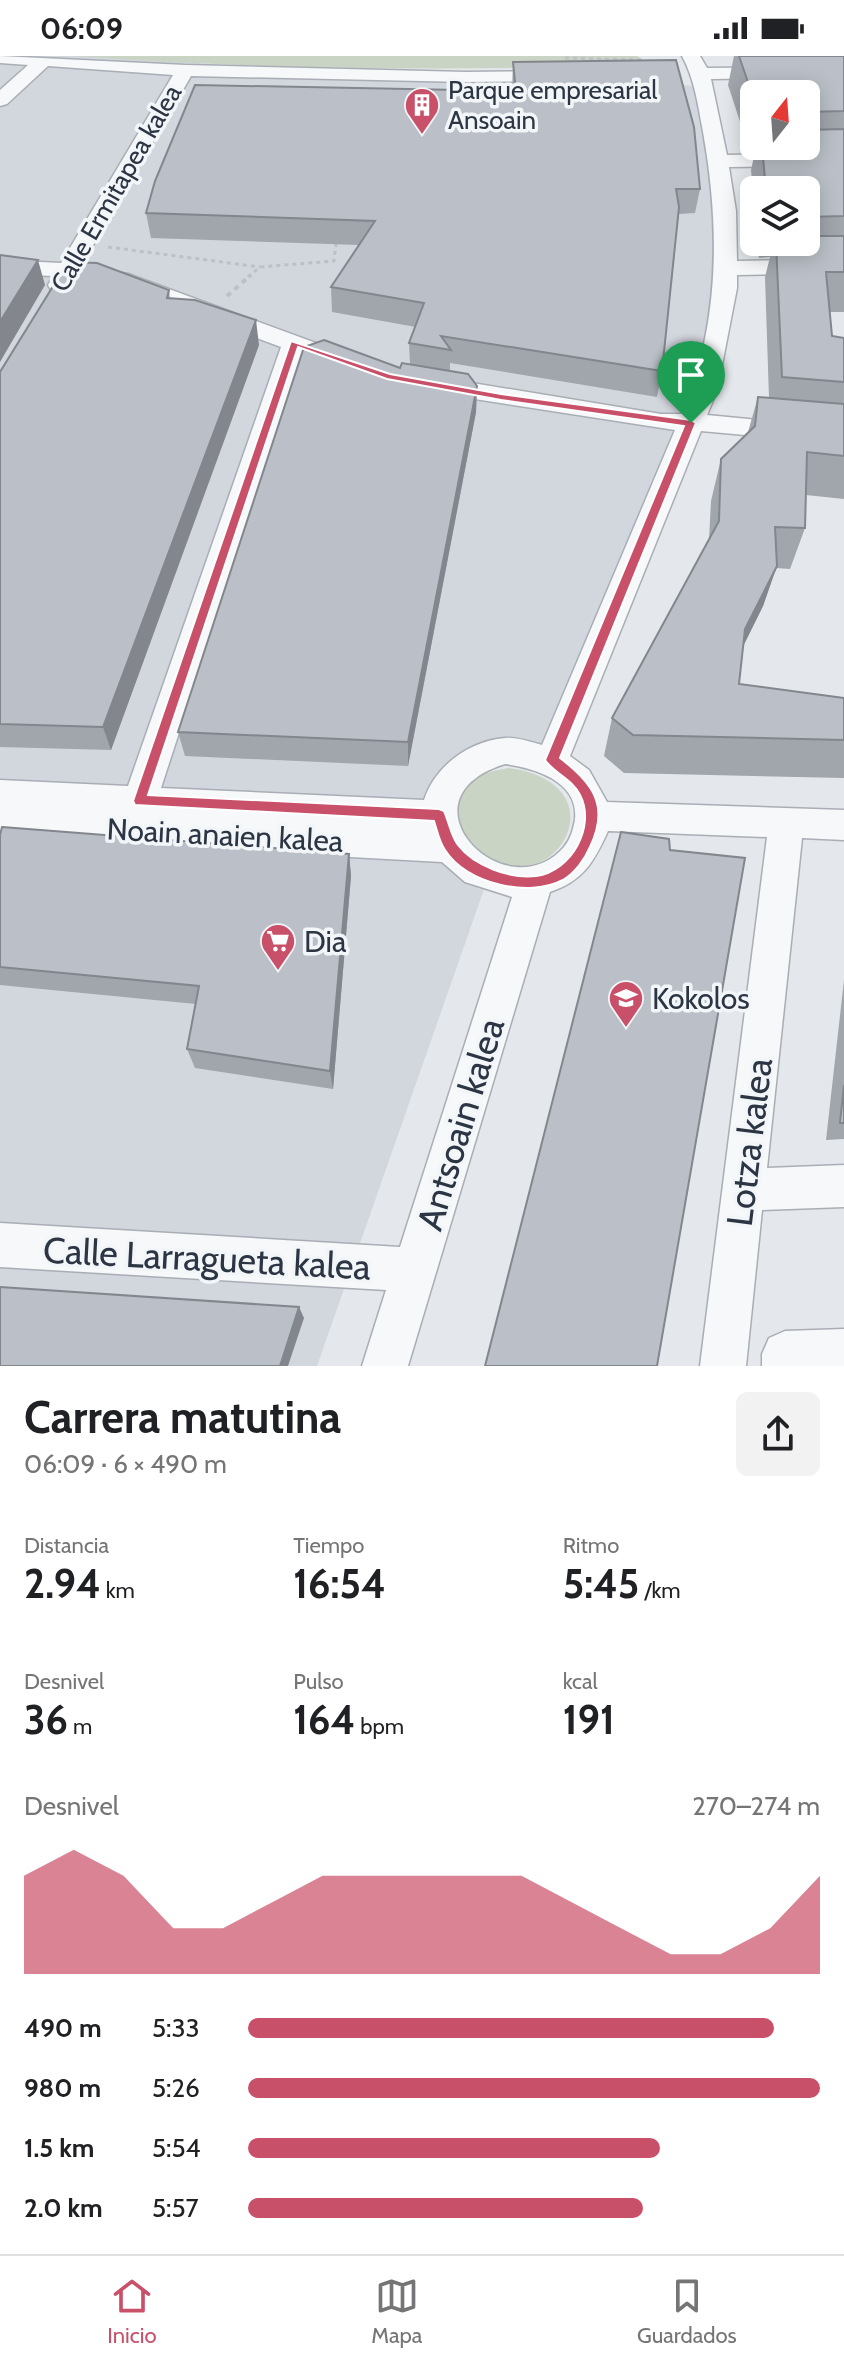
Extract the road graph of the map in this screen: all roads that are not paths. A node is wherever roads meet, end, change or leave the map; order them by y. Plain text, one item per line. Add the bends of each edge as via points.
1 (0, 58) edge
2 (41, 63) junction
3 (185, 70) junction
4 (689, 70) edge
5 (844, 72) edge
6 (575, 76) edge
7 (0, 100) edge
8 (844, 159) edge
9 (718, 161) junction
10 (844, 266) edge
11 (0, 267) edge
12 (726, 268) junction
13 (67, 270) junction
14 (45, 310) edge
15 (294, 343) junction
16 (373, 371) edge
17 (416, 381) edge
18 (691, 423) junction
19 (844, 436) edge
20 (552, 760) junction
21 (0, 794) edge
22 (140, 801) junction
23 (593, 816) junction
24 (0, 823) edge
25 (786, 823) junction
26 (844, 825) edge
27 (445, 831) junction
28 (535, 882) junction
29 (844, 1186) edge
30 (744, 1190) junction
31 (0, 1245) edge
32 (415, 1270) junction
33 (844, 1352) edge
34 (385, 1366) edge
35 (723, 1366) edge
36 (785, 1366) edge

1 - 2 street
2 - 3 street
2 - 7 street
3 - 6 street
3 - 13 street, Calle Ermitapea kalea
4 - 5 street
4 - 9 street
8 - 9 street
9 - 12 street
10 - 12 street
11 - 13 street
12 - 18 street via 711,361
13 - 14 street, Calle Ermitapea kalea
13 - 15 street via 120,279
15 - 16 street
15 - 22 street
17 - 18 street
18 - 19 street
18 - 20 street
20 - 23 street via 576,778
20 - 27 street via 528,752 481,756 456,773 443,791
21 - 22 street, Noain anaien kalea
22 - 27 street, Noain anaien kalea
23 - 25 street
23 - 28 street via 580,854 559,875
24 - 27 street, Noain anaien kalea
25 - 26 street
25 - 30 street, Lotza kalea
27 - 28 street via 465,862 489,875
28 - 32 street, Antsoain kalea
29 - 30 street
30 - 35 street, Lotza kalea
31 - 32 street, Calle Larragueta kalea
32 - 34 street, Antsoain kalea
33 - 36 street via 785,1354

